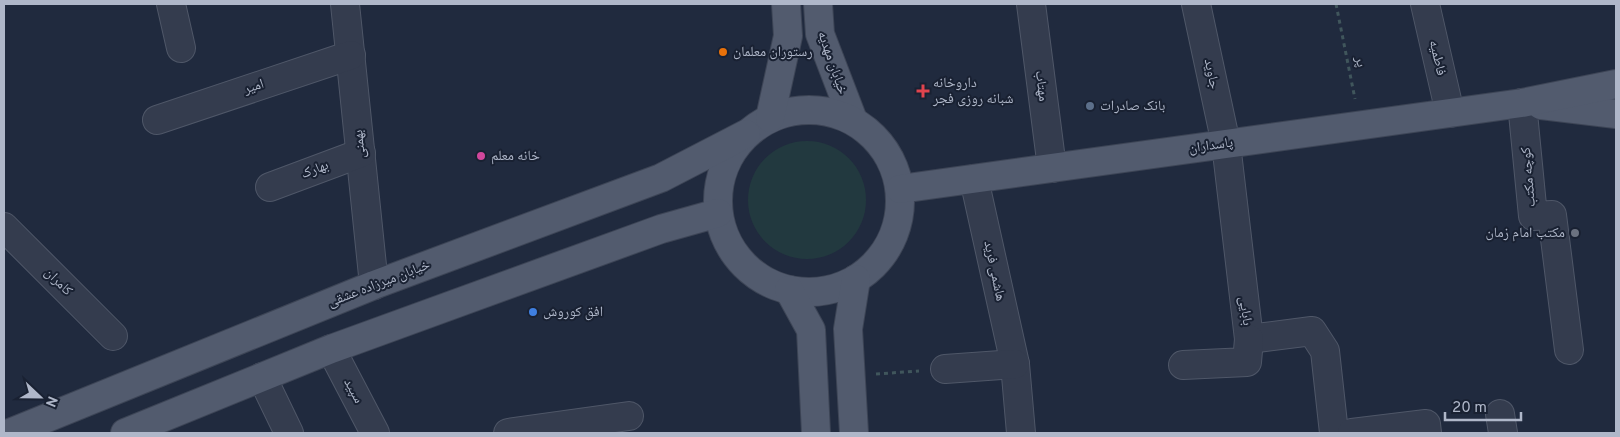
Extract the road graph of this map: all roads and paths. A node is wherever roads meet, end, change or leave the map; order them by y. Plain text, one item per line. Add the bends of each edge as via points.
1 (171, 4) edge
2 (345, 4) edge
3 (786, 4) edge
4 (818, 4) edge
5 (1031, 4) edge
6 (1196, 4) edge
7 (1336, 4) edge
8 (1424, 4) edge
9 (181, 48) dead end
10 (351, 55) junction
11 (1616, 84) edge
12 (1522, 102) junction
13 (1450, 113) junction
14 (1616, 114) edge
15 (770, 118) junction
16 (157, 120) dead end
17 (853, 120) junction
18 (1361, 125) junction
19 (746, 134) junction
20 (1226, 144) junction
21 (361, 153) junction
22 (1052, 168) junction
23 (974, 179) junction
24 (270, 187) dead end
25 (900, 189) junction
26 (718, 213) junction
27 (4, 227) edge
28 (856, 279) junction
29 (374, 285) junction
30 (789, 290) junction
31 (113, 336) dead end
32 (1249, 339) junction
33 (330, 349) junction
34 (1569, 350) dead end
35 (1016, 364) junction
36 (1183, 364) dead end
37 (945, 369) joint
38 (850, 376) junction
39 (262, 377) junction
40 (629, 416) dead end
41 (10, 433) edge
42 (125, 433) edge
43 (289, 433) edge
44 (375, 433) edge
45 (508, 433) edge
46 (816, 433) edge
47 (854, 433) edge
48 (1022, 433) edge
49 (1334, 433) edge
50 (1352, 433) edge
51 (1427, 433) edge

1 - 9 street
2 - 10 street, بهمنی
3 - 15 main road via 788,36
4 - 17 main road, خیابان مهدیه via 820,34
5 - 22 street, مهتاب
6 - 20 street, جاوید
7 - 18 path, پر
8 - 13 street, فاطمیه
10 - 16 street, امیر
10 - 21 street, بهمنی
11 - 12 main road, پاسداران
12 - 13 main road, پاسداران
12 - 14 main road, پاسداران
12 - 34 street, کوچه مکتب via 1533,216 1552,216
13 - 18 main road, پاسداران
15 - 17 main road via 797,110 826,111
15 - 19 main road
17 - 25 main road via 875,138 892,162
18 - 20 main road, پاسداران
19 - 26 main road via 728,157 719,184
19 - 29 main road, خیابان میرزاده عشقی via 661,178
20 - 22 main road, پاسداران
20 - 32 street, بابایی
21 - 24 street, بهارک
21 - 29 street, بهمنی
22 - 23 main road, پاسداران
23 - 25 main road, پاسداران
23 - 35 street, هاشمی فرید
25 - 28 main road via 899,215 891,240 877,262
26 - 30 main road via 726,240 741,263 763,280
26 - 33 main road via 662,228
27 - 31 street, کامران
28 - 30 main road via 835,289
28 - 38 main road via 848,329
29 - 41 main road, خیابان میرزاده عشقی
30 - 46 main road via 811,330
32 - 36 street via 1247,362
32 - 49 street, بابایی via 1312,331 1326,352
33 - 39 main road
33 - 44 street, سپید
35 - 37 street
35 - 48 street, هاشمی فرید
37 - 38 path
38 - 47 main road
39 - 42 main road
39 - 43 street
40 - 45 street
50 - 51 street via 1426,424

